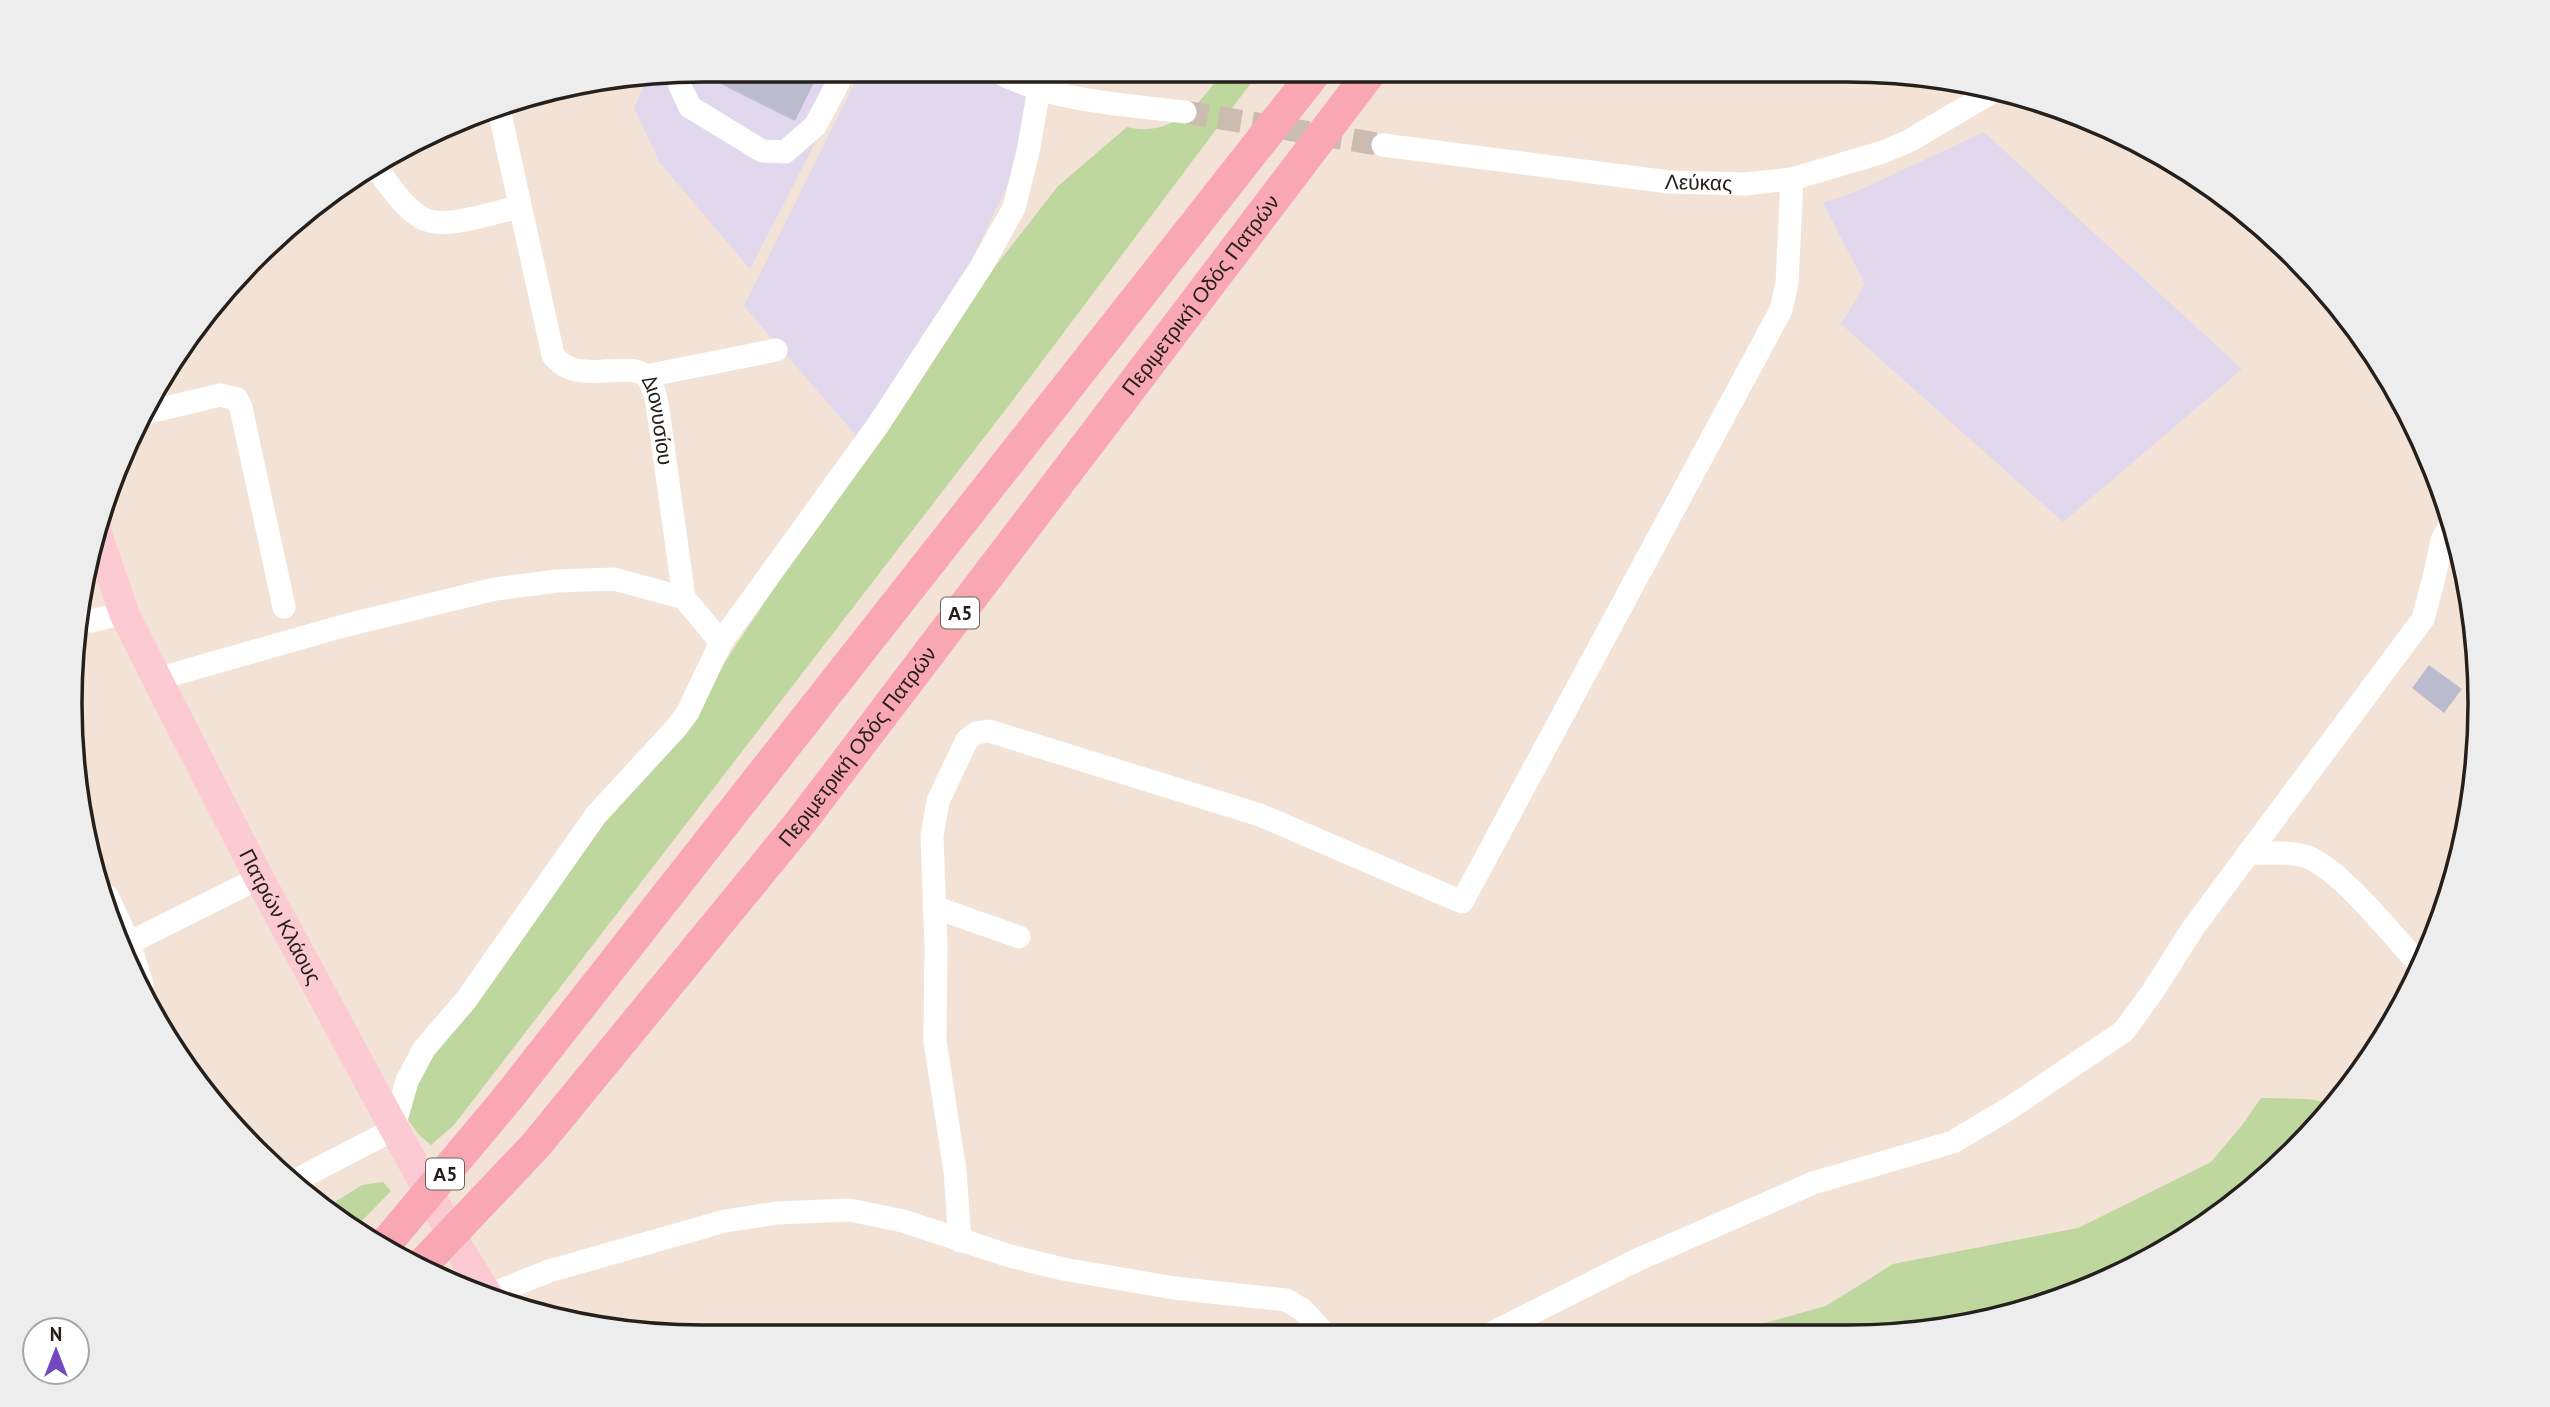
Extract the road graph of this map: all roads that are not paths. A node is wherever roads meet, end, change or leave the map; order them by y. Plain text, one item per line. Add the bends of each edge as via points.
1 (838, 82) edge
2 (1022, 82) edge
3 (1307, 82) edge
4 (1363, 82) edge
5 (680, 83) edge
6 (1039, 89) junction
7 (1983, 97) edge
8 (1185, 112) tunnel mouth
9 (500, 116) edge
10 (1383, 145) tunnel mouth
11 (380, 173) edge
12 (1792, 178) junction
13 (519, 207) junction
14 (776, 350) dead end
15 (646, 376) junction
16 (156, 410) edge
17 (2445, 535) edge
18 (102, 548) edge
19 (684, 598) junction
20 (284, 607) dead end
21 (124, 613) junction
22 (88, 620) edge
23 (721, 642) junction
24 (157, 679) junction
25 (2248, 853) junction
26 (259, 878) junction
27 (934, 907) junction
28 (1019, 937) dead end
29 (131, 942) edge
30 (2413, 957) edge
31 (394, 1127) junction
32 (302, 1177) edge
33 (389, 1240) edge
34 (960, 1241) junction
35 (427, 1260) edge
36 (481, 1283) edge
37 (498, 1290) edge
38 (1317, 1325) edge
39 (1508, 1325) edge

1 - 5 street via 816,126 785,152 762,151 690,107
2 - 6 street
3 - 33 highway, Α5 via 507,1099
4 - 35 highway, Περιμετρική Οδός Πατρών / Α5 via 800,823 536,1145
6 - 8 street
6 - 23 street via 1014,208 981,267 877,425
7 - 12 street, Λεύκας via 1909,141 1855,162
9 - 13 street, Διονυσίου
10 - 12 street, Λεύκας via 1669,182 1725,185
11 - 13 street via 411,209 428,221 453,222
12 - 27 street via 1787,283 1781,310 1462,902 1259,815 989,731 967,740 938,801 932,836
13 - 15 street, Διονυσίου via 549,346 556,360 579,371
14 - 15 street
15 - 19 street, Διονυσίου via 657,404
16 - 20 street via 220,395 237,399
17 - 25 street via 2423,619
18 - 21 main road, Πατρών Κλάους
19 - 23 street
19 - 24 street via 614,579 516,586 446,599
21 - 22 street
21 - 24 main road, Πατρών Κλάους
23 - 31 street via 688,712 596,815 466,1000 424,1049 407,1081
24 - 26 main road, Πατρών Κλάους
25 - 30 street via 2311,858 2334,874
25 - 39 street via 2124,1031 2010,1108 1953,1142 1801,1188 1637,1260
26 - 29 street
26 - 31 main road, Πατρών Κλάους
27 - 28 street
27 - 34 street via 935,1041 955,1171
31 - 32 street
31 - 36 main road, Πατρών Κλάους
34 - 37 street via 865,1212 767,1214 724,1220
34 - 38 street via 1063,1269 1286,1300

